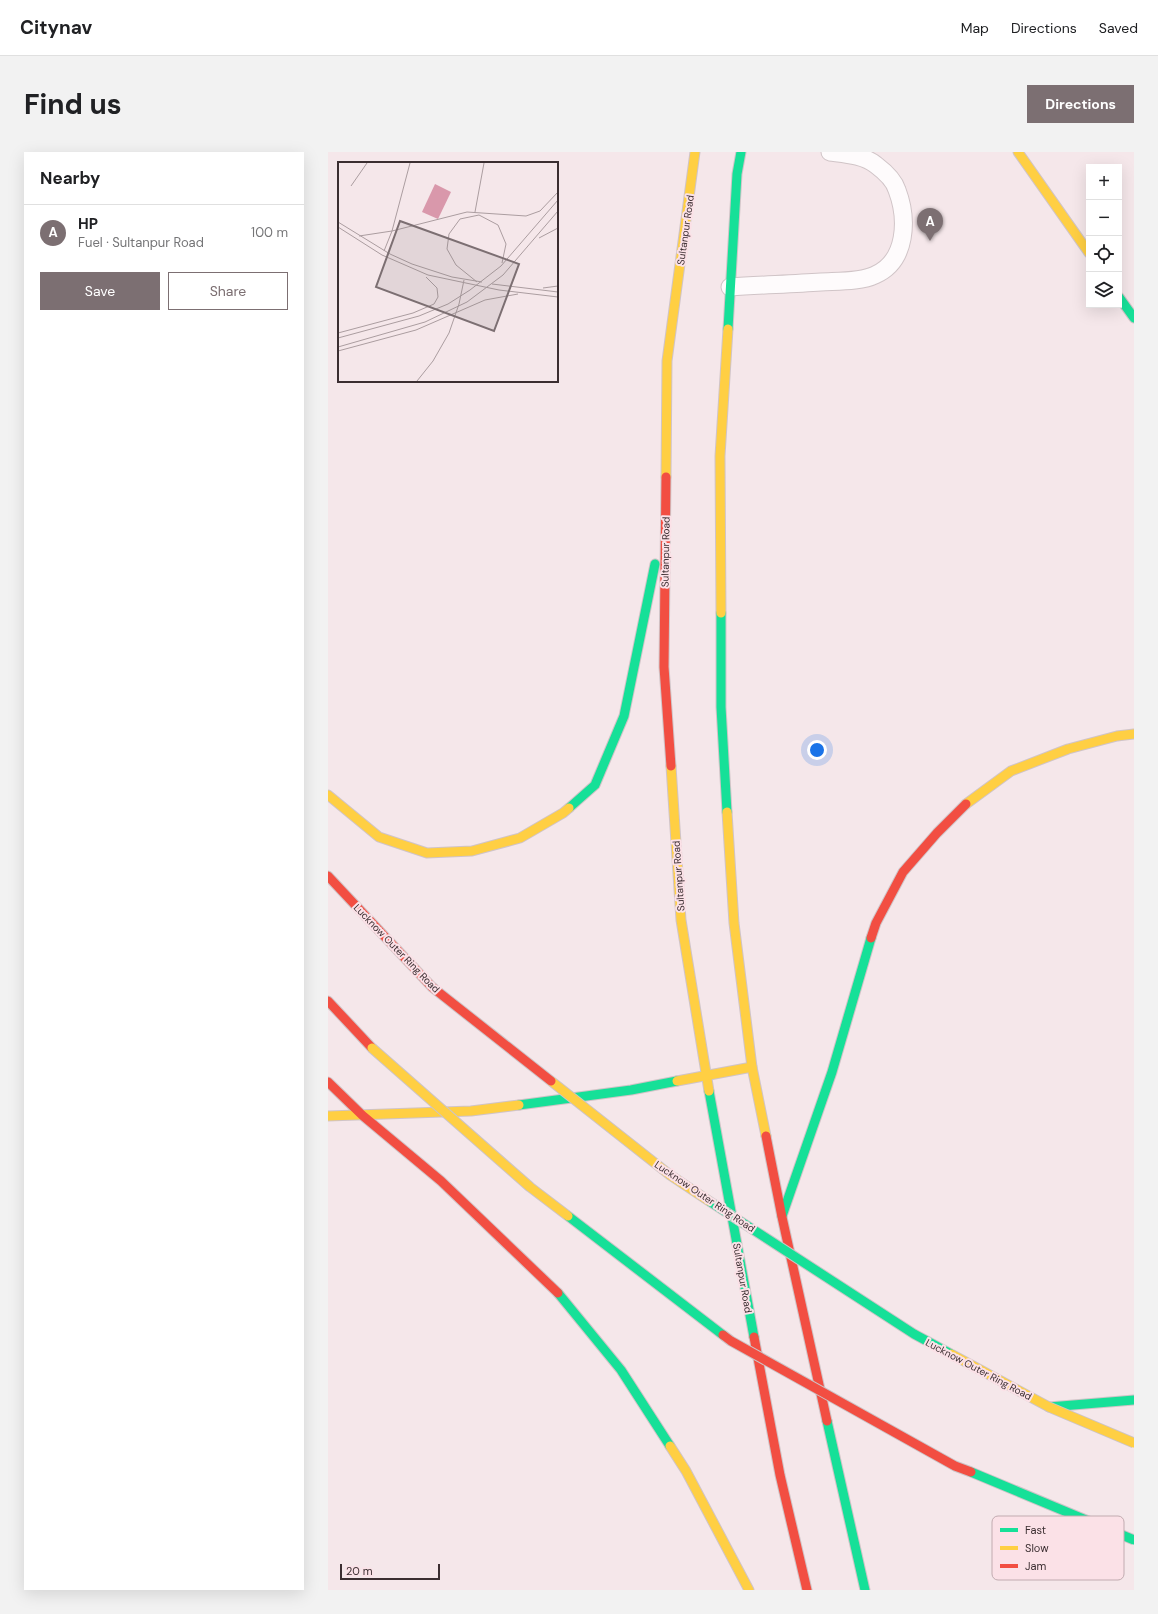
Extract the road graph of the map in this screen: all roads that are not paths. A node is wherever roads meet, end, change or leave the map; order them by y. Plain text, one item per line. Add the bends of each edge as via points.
1 (695, 152) edge
2 (741, 152) edge
3 (830, 152) edge
4 (1018, 152) edge
5 (1086, 250) edge
6 (730, 286) junction
7 (1122, 301) edge
8 (1134, 318) edge
9 (665, 507) junction
10 (1134, 734) edge
11 (328, 794) edge
12 (328, 876) edge
13 (328, 1001) edge
14 (752, 1067) junction
15 (706, 1076) junction
16 (328, 1082) edge
17 (362, 1115) junction
18 (328, 1116) edge
19 (782, 1217) junction
20 (1134, 1400) edge
21 (1048, 1407) junction
22 (1134, 1443) edge
23 (1076, 1516) edge
24 (1124, 1536) edge
25 (1134, 1540) edge
26 (749, 1590) edge
27 (807, 1590) edge
28 (865, 1590) edge

1 - 9 main road, Sultanpur Road via 667,361
2 - 6 main road via 737,174
3 - 6 lane via 853,155 875,163 887,174 897,189 904,211 904,228 900,250 890,265 874,276 849,281
4 - 5 main road
6 - 14 main road via 720,456 721,707 734,923
7 - 8 main road
9 - 11 main road via 624,716 595,785 563,813 520,838 472,852 427,853 379,837
9 - 15 main road, Sultanpur Road via 664,667 680,912
10 - 19 main road via 1068,749 1011,771 969,801 904,872 876,923 832,1072
12 - 21 main road, Lucknow Outer Ring Road, bridge via 432,987 670,1174 914,1334
13 - 23 main road, bridge via 372,1048 530,1187 731,1341 955,1466
14 - 15 main road
14 - 19 main road
15 - 17 main road via 631,1090 470,1111
15 - 27 main road, Sultanpur Road via 780,1475
16 - 17 main road
17 - 18 main road
17 - 26 main road via 441,1181 555,1289 621,1370 686,1471
19 - 28 main road
20 - 21 main road
21 - 22 main road, Lucknow Outer Ring Road, bridge
24 - 25 main road, bridge

